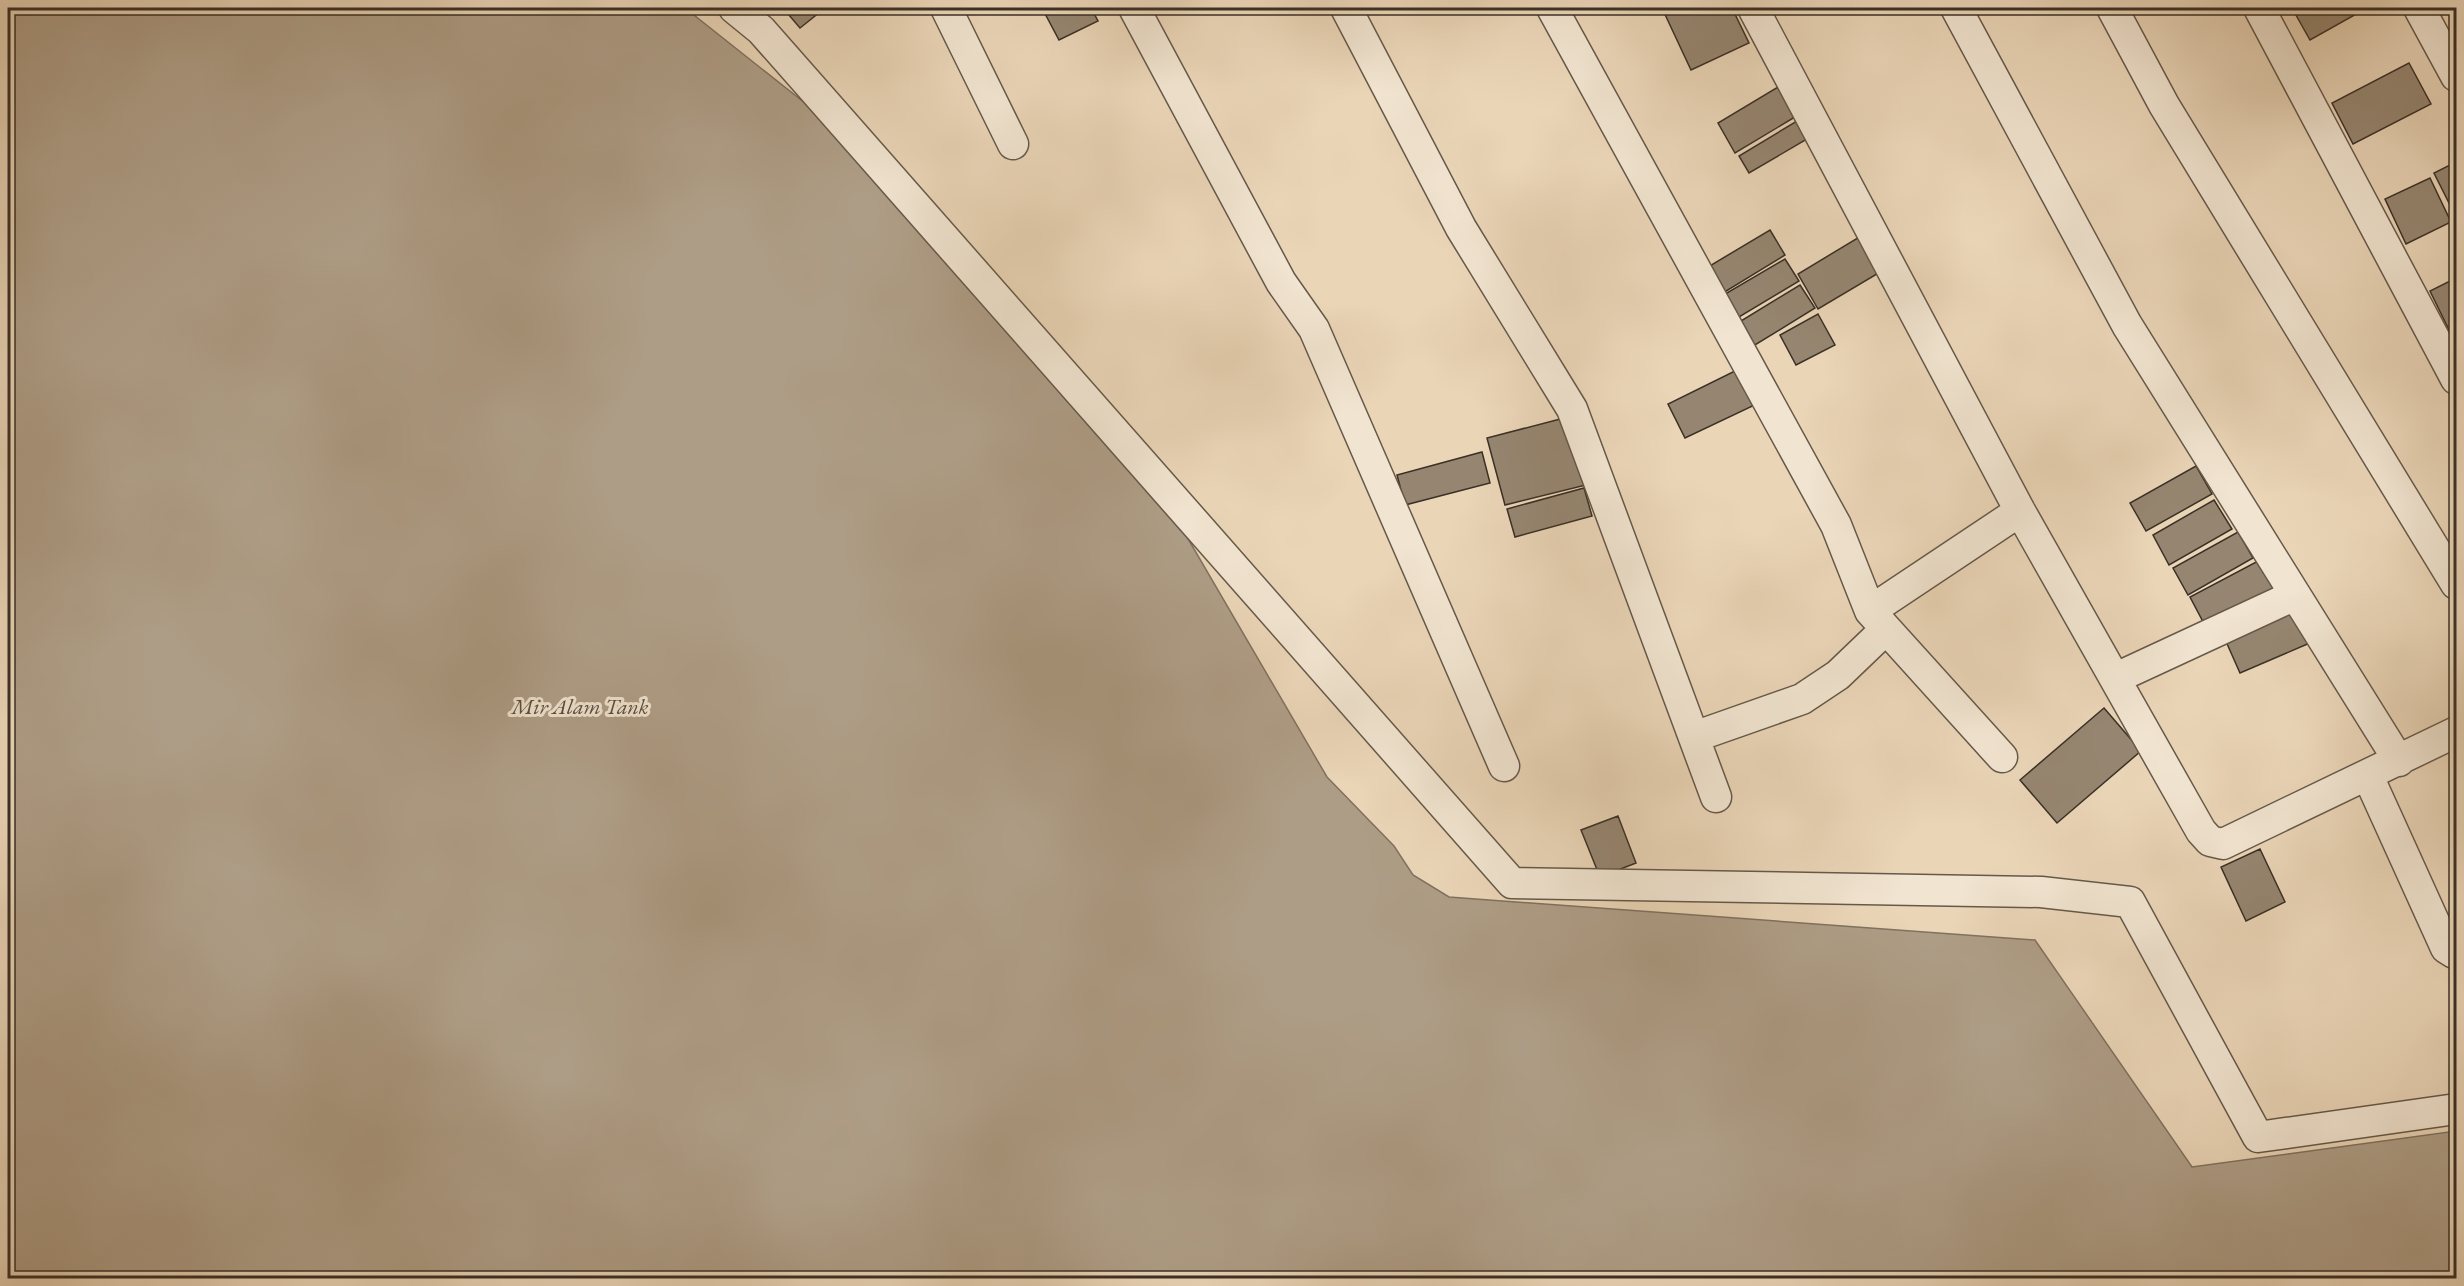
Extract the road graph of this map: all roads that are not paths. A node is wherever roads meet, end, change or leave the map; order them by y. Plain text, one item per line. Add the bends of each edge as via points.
1 (734, 8) edge
2 (946, 8) edge
3 (1134, 8) edge
4 (1346, 8) edge
5 (1552, 8) edge
6 (1752, 8) edge
7 (1956, 8) edge
8 (2112, 8) edge
9 (2259, 8) edge
10 (2419, 8) edge
11 (2457, 76) edge
12 (1013, 144) dead end
13 (2457, 379) edge
14 (2020, 511) junction
15 (2457, 584) edge
16 (2295, 595) junction
17 (1878, 620) junction
18 (2116, 678) junction
19 (2457, 732) edge
20 (1694, 737) junction
21 (2002, 757) dead end
22 (2399, 761) junction
23 (1504, 766) dead end
24 (2368, 776) junction
25 (1716, 797) dead end
26 (2457, 952) edge
27 (2457, 1109) edge

1 - 27 street via 761,30 1512,883 2041,892 2130,902 2258,1137
2 - 12 street
3 - 23 street via 1281,282 1314,329
4 - 20 street via 1461,228 1572,409
5 - 17 street via 1836,525
6 - 14 street
7 - 16 street via 2127,325
8 - 15 street via 2164,105
9 - 13 street
10 - 11 street
14 - 17 street
14 - 18 street
16 - 18 street
16 - 22 street
17 - 20 street via 1838,675 1802,699
17 - 21 street
18 - 24 street via 2210,841 2223,844
19 - 22 street
20 - 25 street
22 - 24 street
24 - 26 street via 2446,948

